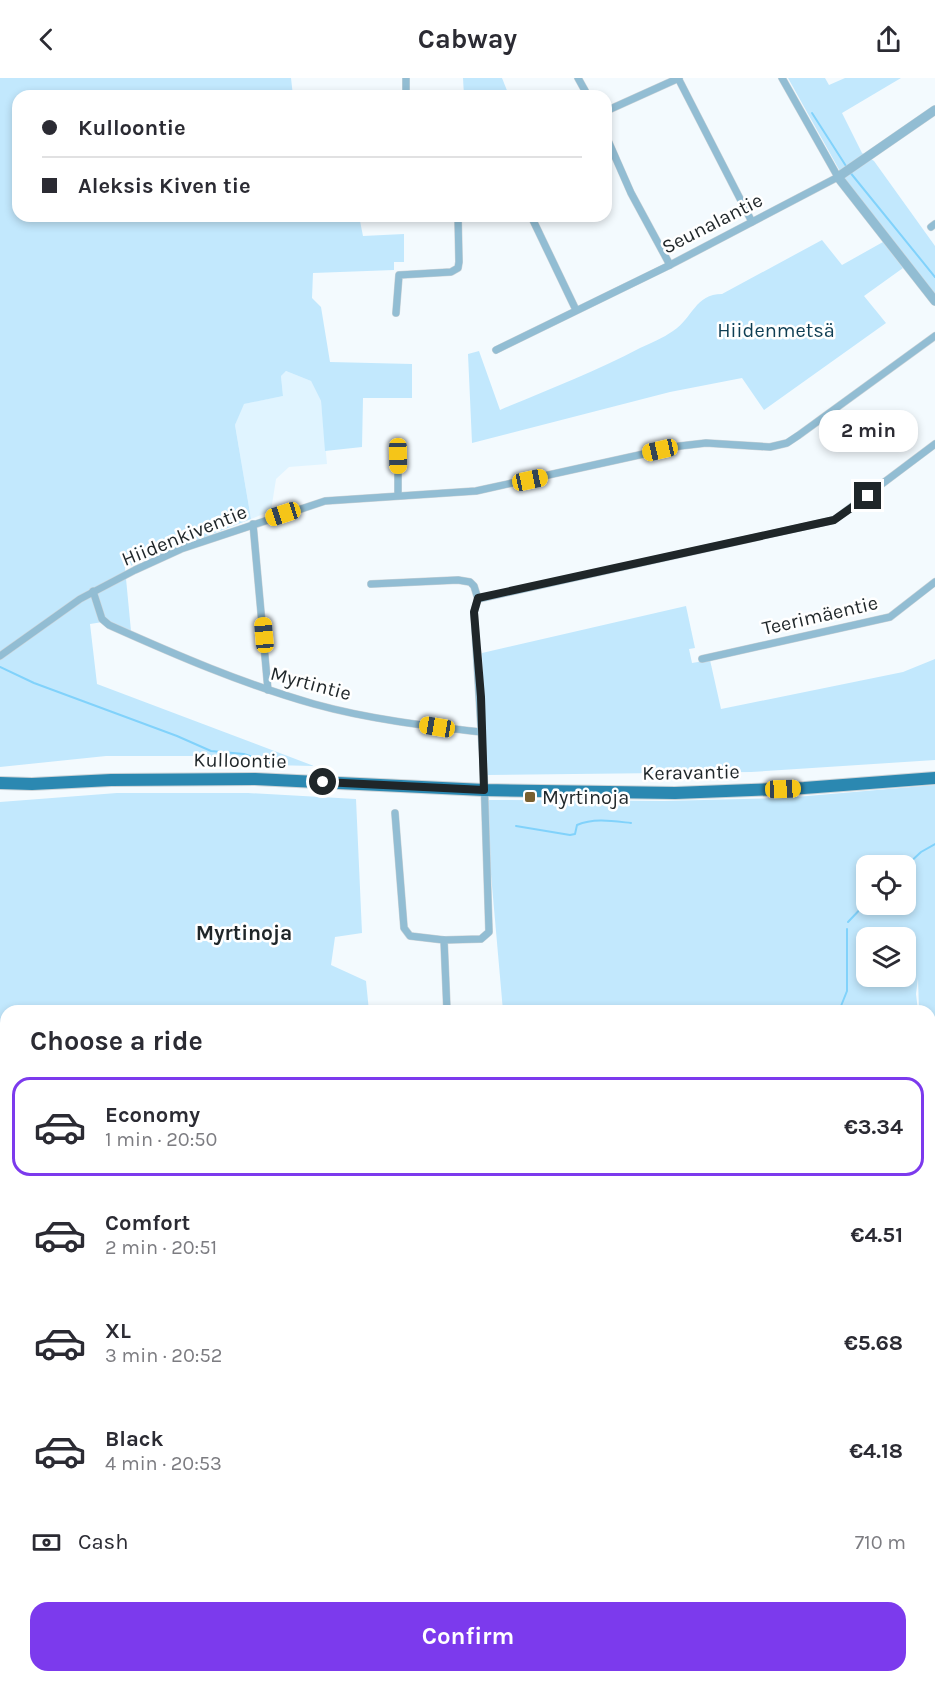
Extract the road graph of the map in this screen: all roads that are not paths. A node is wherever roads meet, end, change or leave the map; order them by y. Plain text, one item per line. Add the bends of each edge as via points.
1 (679, 78) edge
2 (782, 78) edge
3 (612, 108) edge
4 (935, 110) edge
5 (612, 150) edge
6 (845, 172) junction
7 (458, 222) edge
8 (534, 222) edge
9 (752, 222) junction
10 (670, 265) junction
11 (935, 301) edge
12 (576, 310) junction
13 (396, 313) dead end
14 (935, 336) edge
15 (496, 350) dead end
16 (935, 444) edge
17 (403, 446) dead end
18 (399, 495) junction
19 (253, 524) junction
20 (935, 582) edge
21 (371, 584) dead end
22 (93, 591) junction
23 (478, 598) junction
24 (0, 656) edge
25 (702, 658) dead end
26 (268, 690) junction
27 (481, 732) junction
28 (935, 778) edge
29 (0, 783) edge
30 (32, 784) junction
31 (0, 790) edge
32 (484, 790) junction
33 (395, 813) dead end
34 (444, 940) junction
35 (447, 1005) edge

1 - 3 street
1 - 9 street
2 - 6 street
4 - 6 street, Seunalantie
5 - 10 street
6 - 9 street, Seunalantie
6 - 11 street
7 - 13 street via 458,268 451,272 399,275
8 - 12 street
9 - 10 street, Seunalantie
10 - 12 street, Seunalantie
12 - 15 street, Seunalantie
14 - 18 street, Hiidenkiventie via 787,442 770,447 686,445 476,491
16 - 23 street via 834,520
17 - 18 street via 398,456
18 - 19 street, Hiidenkiventie via 325,501
19 - 22 street, Hiidenkiventie via 181,549
19 - 26 street
20 - 25 street, Teerimäentie via 890,617
21 - 23 street via 458,580 470,582
22 - 24 street, Hiidenkiventie
22 - 26 street, Myrtintie via 102,619 109,625
23 - 27 street via 474,612
26 - 27 street, Myrtintie via 382,718
27 - 32 street
28 - 32 main road, Keravantie via 675,793
29 - 30 main road, Kulloontie
30 - 31 main road, Kulloontie
30 - 32 main road, Kulloontie via 255,778
32 - 34 street via 489,932 481,939
33 - 34 street via 404,928 410,936
34 - 35 street

